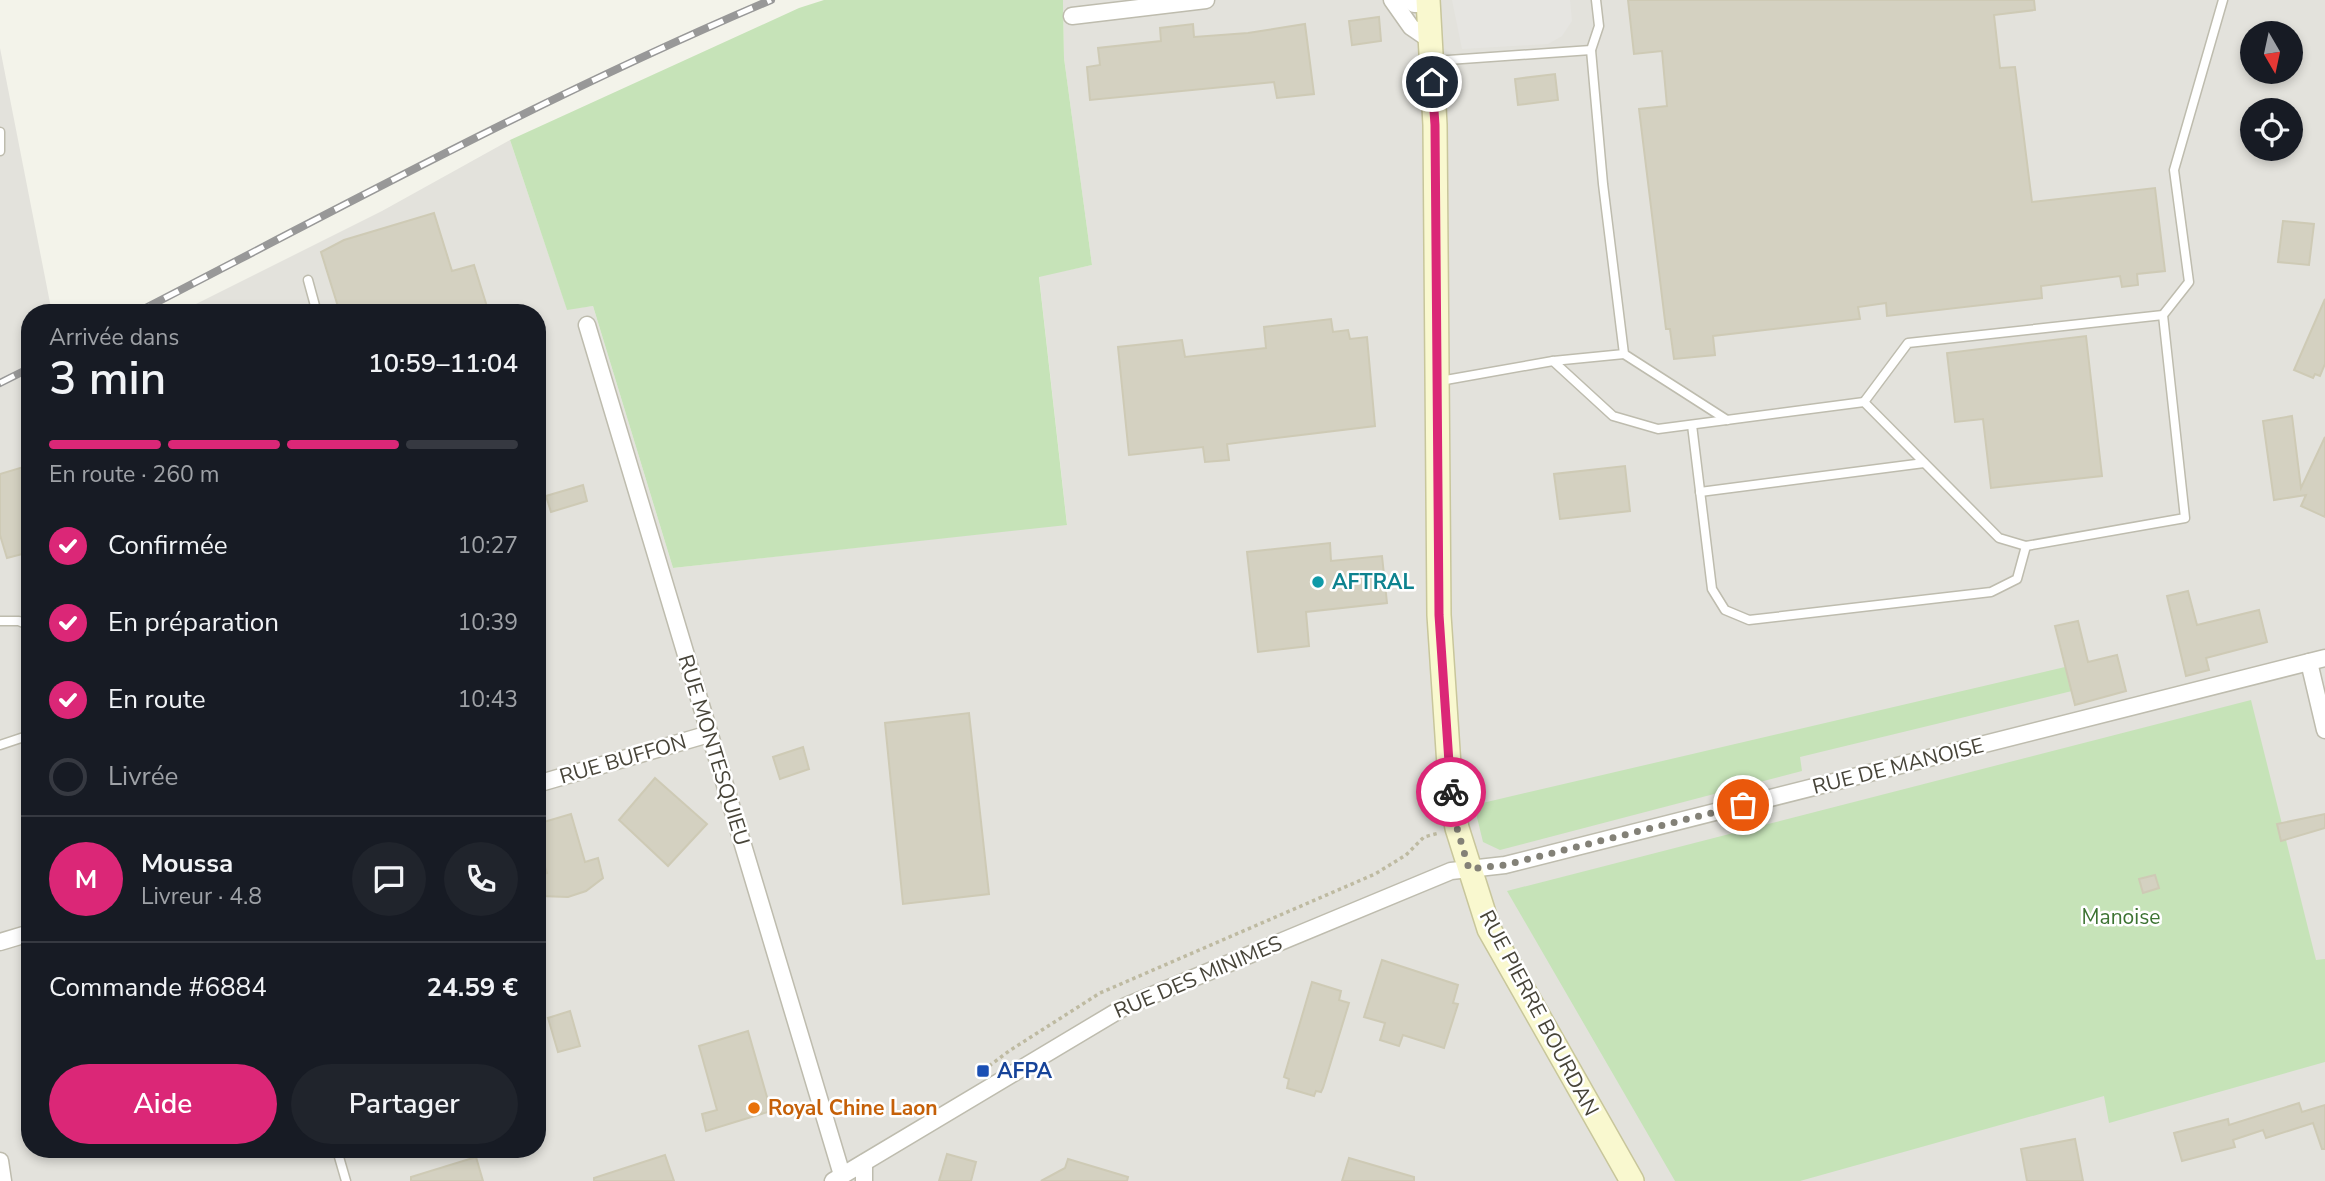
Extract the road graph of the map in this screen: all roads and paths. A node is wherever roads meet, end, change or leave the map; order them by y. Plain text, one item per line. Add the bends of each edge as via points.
1 (1206, 0) edge
2 (1392, 0) edge
3 (1596, 0) edge
4 (2223, 0) edge
5 (1422, 1) edge
6 (1072, 16) dead end
7 (1430, 50) junction
8 (1591, 50) junction
9 (0, 132) edge
10 (0, 151) edge
11 (307, 280) dead end
12 (314, 304) edge
13 (2163, 315) junction
14 (587, 325) dead end
15 (1624, 354) junction
16 (1553, 360) junction
17 (1437, 382) junction
18 (1864, 402) junction
19 (1727, 420) junction
20 (1692, 425) junction
21 (1924, 463) junction
22 (1700, 492) junction
23 (2026, 545) junction
24 (0, 621) edge
25 (21, 622) edge
26 (2317, 660) edge
27 (2325, 730) edge
28 (709, 734) junction
29 (21, 738) edge
30 (0, 745) edge
31 (546, 782) edge
32 (1457, 828) junction
33 (1469, 869) junction
34 (21, 936) edge
35 (0, 942) edge
36 (984, 1070) dead end
37 (339, 1158) edge
38 (0, 1161) edge
39 (864, 1163) junction
40 (838, 1178) edge
41 (3, 1181) edge
42 (346, 1181) edge
43 (864, 1181) edge
44 (1632, 1181) edge

1 - 6 street
2 - 7 street
3 - 8 lane via 1599,26
4 - 13 lane via 2174,170 2189,282
5 - 7 street, RUE PIERRE BOURDAN
7 - 8 lane
7 - 17 street, RUE PIERRE BOURDAN
8 - 15 lane via 1602,184
9 - 10 lane
11 - 12 lane
13 - 18 lane via 1908,343
13 - 23 lane via 2185,518
14 - 28 street, RUE MONTESQUIEU
15 - 16 lane
15 - 19 lane
16 - 17 lane
16 - 20 lane via 1614,415 1658,429
17 - 32 street, RUE PIERRE BOURDAN via 1439,615
18 - 19 lane
18 - 21 lane
19 - 20 lane
20 - 22 lane
21 - 22 lane
21 - 23 lane via 1998,538
22 - 23 lane via 1712,589 1725,610 1749,620 1991,592 2017,579
24 - 25 lane
26 - 27 street
26 - 33 street, RUE DE MANOISE via 1505,865
28 - 31 street, RUE BUFFON
28 - 40 street, RUE MONTESQUIEU
29 - 30 lane
32 - 33 street, RUE PIERRE BOURDAN
32 - 36 path via 1424,837 1376,874 1100,993
33 - 39 street, RUE DES MINIMES via 1451,871 1126,1006
33 - 44 street, RUE PIERRE BOURDAN via 1489,929
34 - 35 street
37 - 42 lane
38 - 41 street
39 - 40 street, RUE DES MINIMES
39 - 43 street

